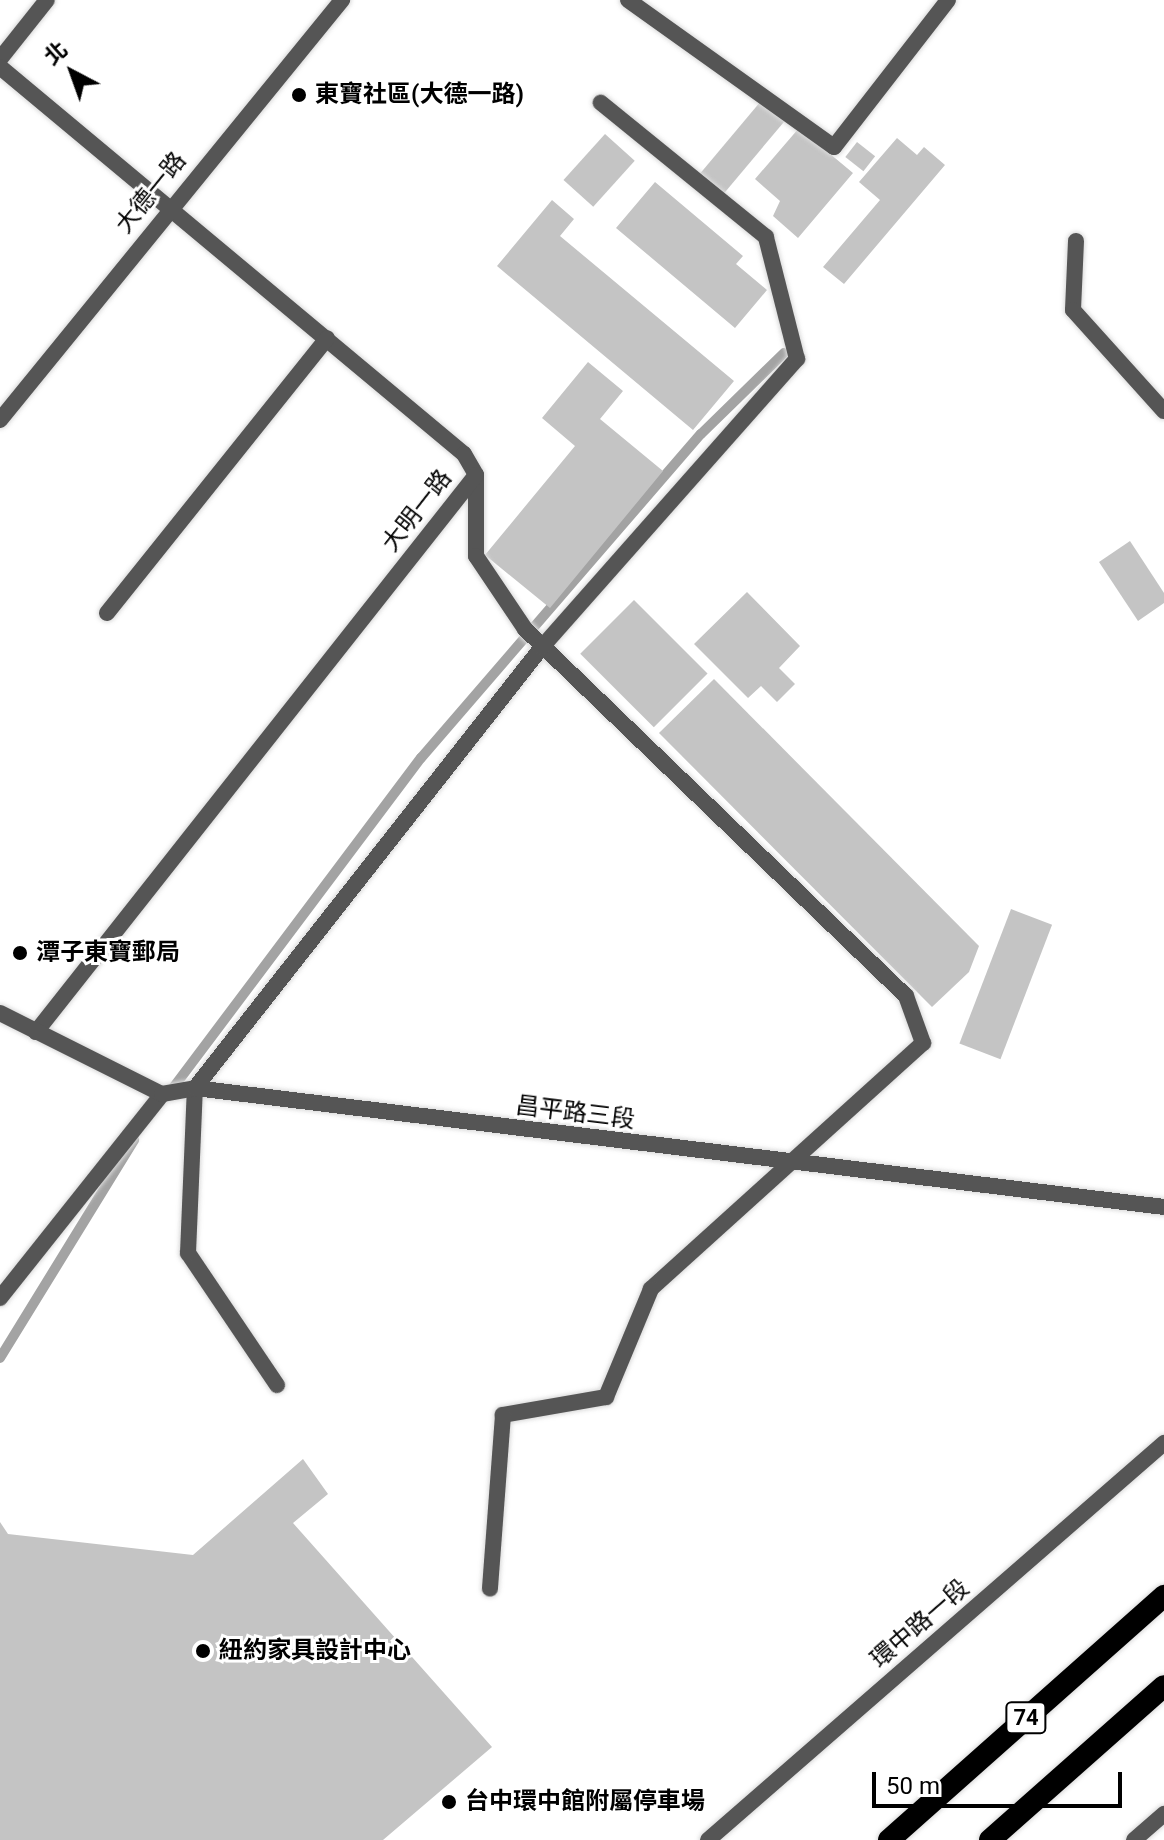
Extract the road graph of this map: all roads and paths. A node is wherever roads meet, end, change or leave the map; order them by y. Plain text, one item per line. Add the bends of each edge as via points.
1 (47, 0) edge
2 (342, 0) edge
3 (628, 0) edge
4 (948, 0) edge
5 (0, 59) edge
6 (0, 67) edge
7 (601, 103) dead end
8 (171, 205) junction
9 (1076, 241) dead end
10 (327, 338) junction
11 (1164, 411) edge
12 (0, 420) edge
13 (476, 475) junction
14 (107, 613) dead end
15 (542, 647) junction
16 (0, 1013) edge
17 (36, 1032) junction
18 (195, 1088) junction
19 (162, 1094) junction
20 (789, 1165) junction
21 (1164, 1207) edge
22 (0, 1298) edge
23 (277, 1385) dead end
24 (1164, 1443) edge
25 (490, 1589) dead end
26 (1164, 1596) edge
27 (1164, 1686) edge
28 (1164, 1814) edge
29 (708, 1840) edge
30 (889, 1840) edge
31 (990, 1840) edge
32 (1134, 1840) edge

1 - 5 street
2 - 8 street, 大德一路
3 - 4 street via 834,147
6 - 8 street, 大明一路
7 - 15 street via 766,237 797,359
8 - 10 street, 大明一路
8 - 12 street, 大德一路
9 - 11 street via 1073,310
10 - 13 street, 大明一路 via 464,454
10 - 14 street
13 - 15 street via 476,556
13 - 17 street, 大明一路
15 - 18 street
15 - 20 street via 906,996 923,1043
16 - 17 street
17 - 19 street
18 - 19 street, 昌平路三段
18 - 20 street, 昌平路三段
18 - 23 street via 188,1253
19 - 22 street
20 - 21 street, 昌平路三段
20 - 25 street via 651,1289 606,1397 503,1415
24 - 29 street, 環中路一段
26 - 30 highway, 74
27 - 31 highway
28 - 32 street

